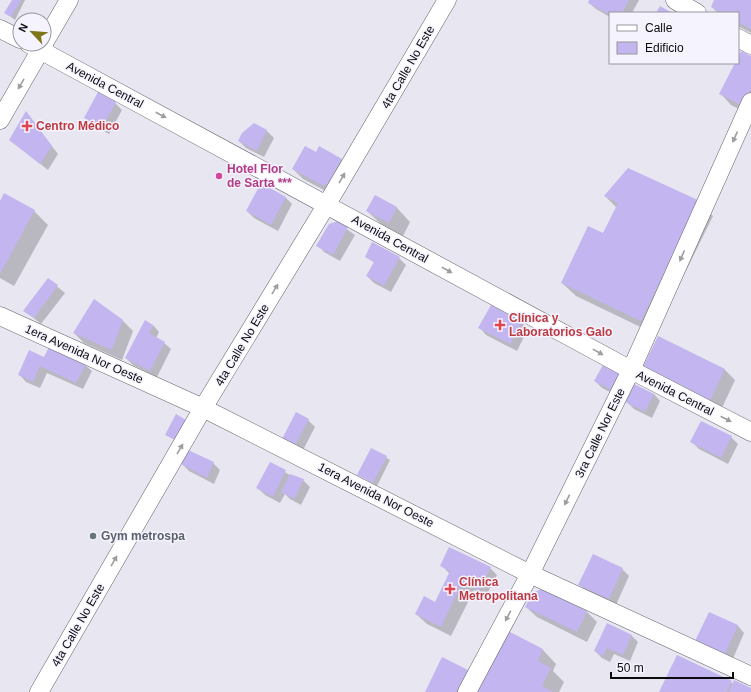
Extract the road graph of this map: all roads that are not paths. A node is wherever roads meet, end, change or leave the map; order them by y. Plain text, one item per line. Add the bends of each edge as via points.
1 (69, 0) edge
2 (447, 0) edge
3 (675, 0) edge
4 (695, 12) edge
5 (52, 26) edge
6 (0, 29) edge
7 (12, 35) edge
8 (739, 39) edge
9 (751, 45) edge
10 (35, 52) edge
11 (52, 52) edge
12 (751, 102) edge
13 (0, 120) edge
14 (327, 204) junction
15 (0, 316) edge
16 (631, 370) junction
17 (204, 408) junction
18 (751, 432) edge
19 (530, 574) junction
20 (751, 676) edge
21 (39, 692) edge
22 (467, 692) edge

1 - 5 street
14 -> 2 street, 4ta Calle No Este
3 - 4 street
6 - 7 street
8 - 9 street
10 -> 13 street
11 -> 14 street, Avenida Central
12 -> 16 street, 3ra Calle Nor Este
14 -> 16 street, Avenida Central
17 -> 14 street, 4ta Calle No Este
15 - 17 street, 1era Avenida Nor Oeste
16 -> 18 street, Avenida Central
16 -> 19 street, 3ra Calle Nor Este
17 - 19 street, 1era Avenida Nor Oeste
21 -> 17 street, 4ta Calle No Este
19 - 20 street, 1era Avenida Nor Oeste
19 -> 22 street, 3ra Calle Nor Este

